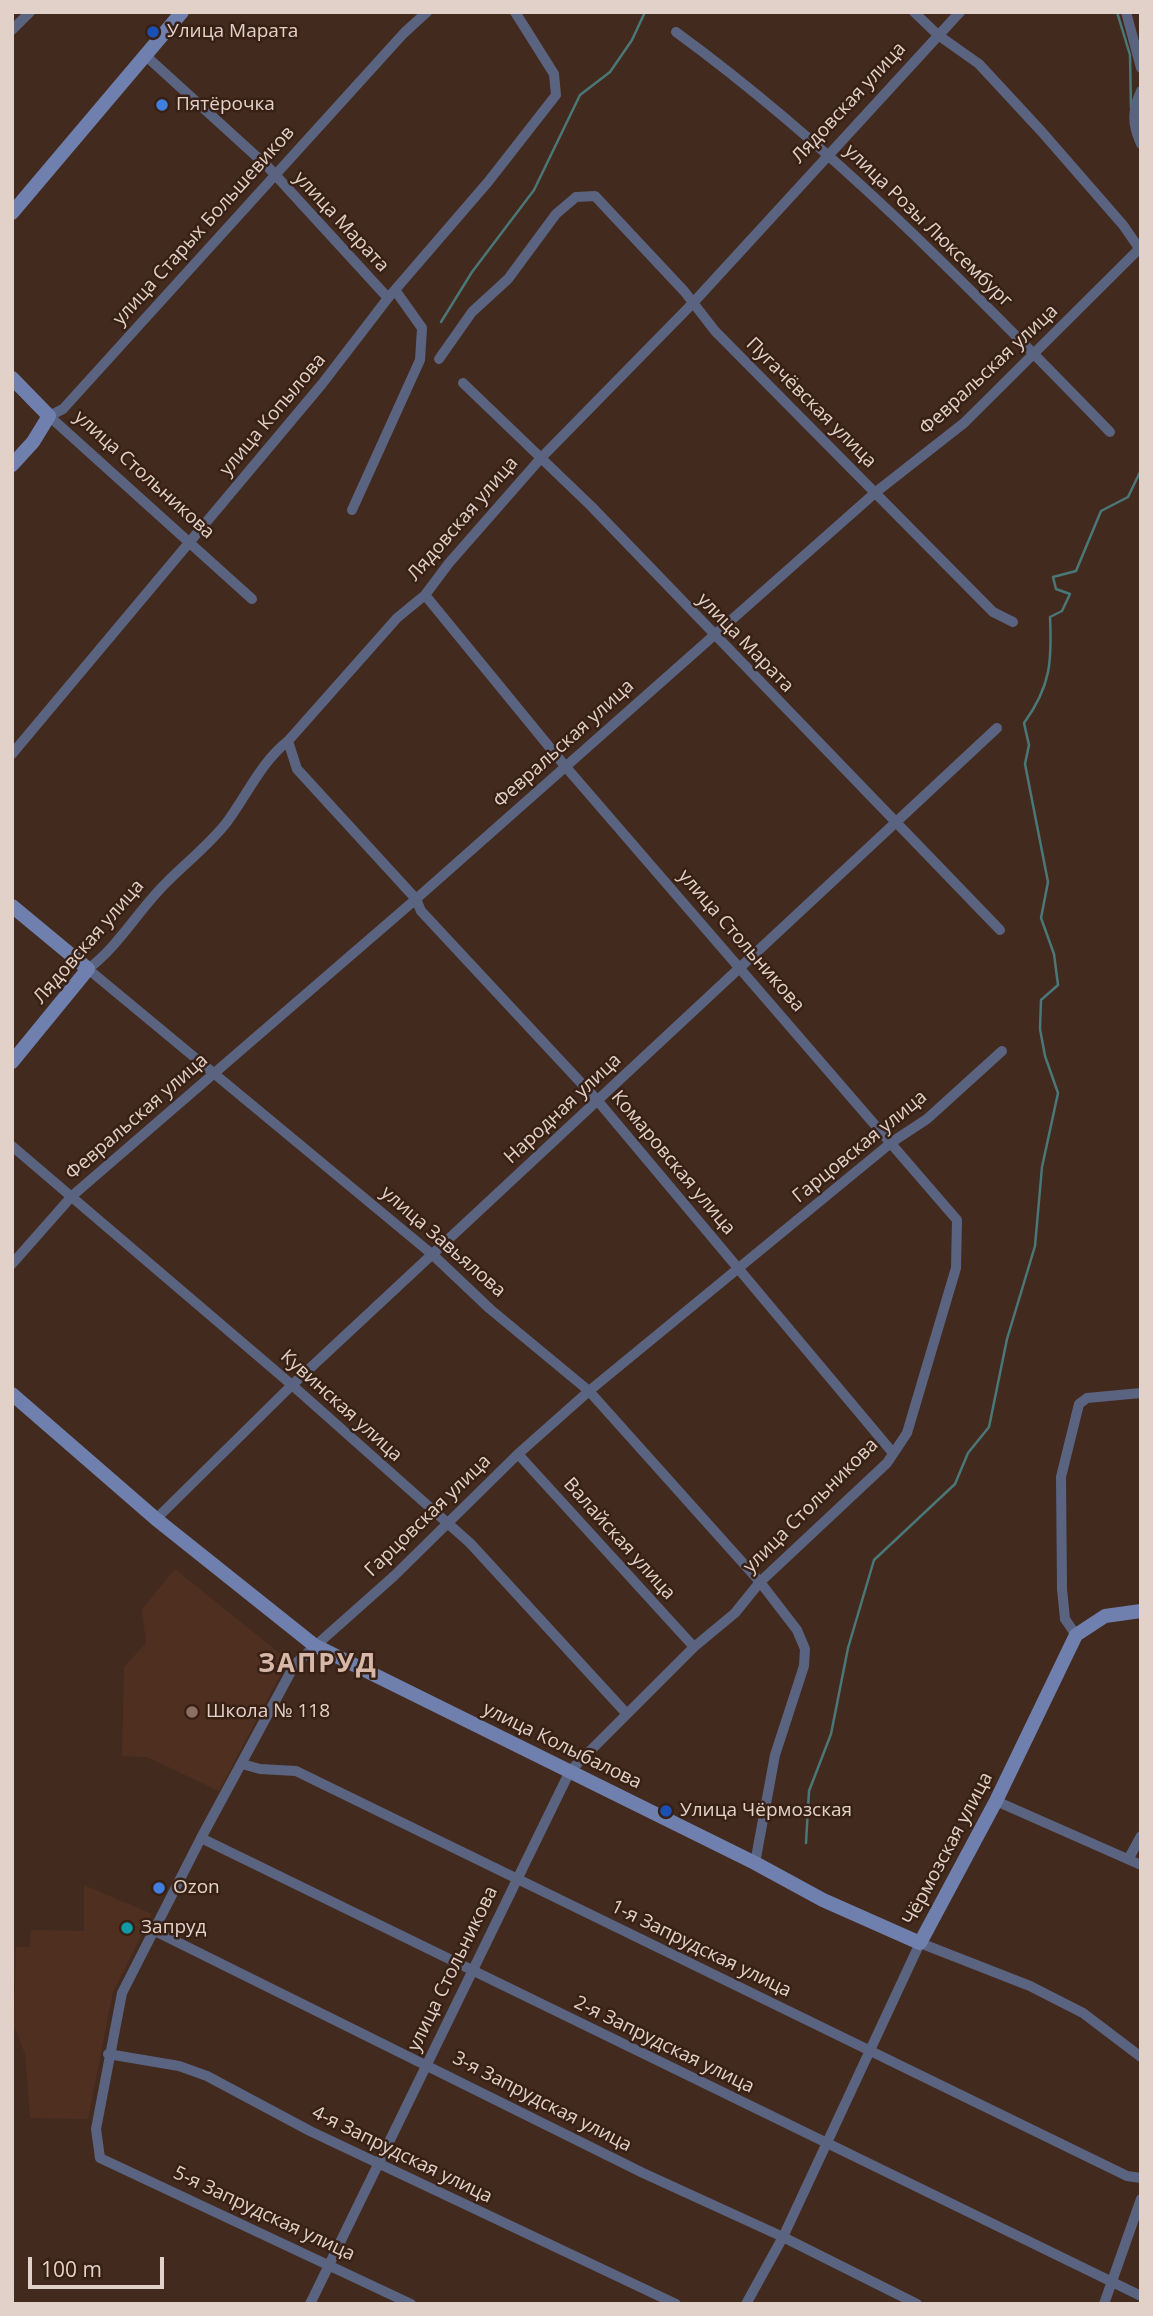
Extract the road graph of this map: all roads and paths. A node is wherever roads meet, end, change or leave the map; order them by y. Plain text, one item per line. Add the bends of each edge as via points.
1 (30, 12) edge
2 (182, 12) edge
3 (427, 12) edge
4 (515, 12) edge
5 (914, 12) edge
6 (960, 12) edge
7 (1126, 12) edge
8 (12, 30) edge
9 (676, 32) dead end
10 (938, 35) junction
11 (146, 56) junction
12 (1141, 68) edge
13 (1141, 91) edge
14 (1141, 144) edge
15 (828, 153) junction
16 (275, 178) junction
17 (12, 213) edge
18 (1140, 250) edge
19 (392, 294) junction
20 (692, 304) junction
21 (1035, 355) junction
22 (439, 359) dead end
23 (12, 378) edge
24 (463, 383) dead end
25 (48, 416) junction
26 (1110, 432) dead end
27 (541, 458) junction
28 (12, 465) edge
29 (876, 492) junction
30 (352, 510) dead end
31 (190, 542) junction
32 (425, 595) junction
33 (252, 599) dead end
34 (1013, 622) dead end
35 (712, 635) junction
36 (997, 728) dead end
37 (288, 741) junction
38 (12, 754) edge
39 (565, 766) junction
40 (895, 822) junction
41 (416, 899) junction
42 (12, 906) edge
43 (1000, 930) dead end
44 (738, 967) junction
45 (88, 969) junction
46 (1002, 1051) dead end
47 (12, 1062) edge
48 (214, 1074) junction
49 (597, 1100) junction
50 (892, 1142) junction
51 (12, 1146) edge
52 (72, 1196) junction
53 (433, 1255) junction
54 (12, 1264) edge
55 (739, 1268) junction
56 (292, 1385) junction
57 (589, 1391) junction
58 (1141, 1393) edge
59 (12, 1394) edge
60 (893, 1453) junction
61 (518, 1454) junction
62 (156, 1519) junction
63 (447, 1523) junction
64 (760, 1582) junction
65 (1141, 1611) edge
66 (1076, 1634) junction
67 (314, 1645) junction
68 (694, 1647) junction
69 (625, 1713) junction
70 (242, 1764) junction
71 (570, 1771) junction
72 (996, 1801) junction
73 (1141, 1836) edge
74 (201, 1838) junction
75 (1129, 1858) junction
76 (755, 1863) junction
77 (1141, 1865) edge
78 (519, 1880) junction
79 (153, 1930) junction
80 (920, 1943) junction
81 (474, 1972) junction
82 (872, 2050) junction
83 (108, 2054) junction
84 (1141, 2057) edge
85 (428, 2064) junction
86 (827, 2143) junction
87 (100, 2158) joint
88 (378, 2163) junction
89 (1141, 2178) edge
90 (1141, 2199) edge
91 (783, 2237) junction
92 (329, 2263) junction
93 (1114, 2282) junction
94 (1141, 2296) edge
95 (310, 2304) edge
96 (411, 2304) edge
97 (676, 2304) edge
98 (746, 2304) edge
99 (917, 2304) edge
100 (1104, 2304) edge

1 - 8 street
2 - 11 street
3 - 16 street, улица Старых Большевиков
4 - 19 street, улица Копылова via 554,74 556,95
5 - 10 street
6 - 10 street, Лядовская улица
7 - 12 street
9 - 15 street, улица Розы Люксембург via 748,84
10 - 15 street, Лядовская улица
10 - 18 street via 979,64 1123,225
11 - 16 street, улица Марата
11 - 17 street
13 - 14 street via 1132,125
15 - 20 street, Лядовская улица
15 - 21 street, улица Розы Люксембург
16 - 19 street, улица Марата
16 - 25 street, улица Старых Большевиков via 63,409
18 - 21 street, Февральская улица
19 - 30 street, улица Марата via 422,328 420,360
19 - 31 street, улица Копылова
20 - 22 street, Пугачёвская улица via 595,197 576,197 556,214 508,279 472,312
20 - 27 street, Лядовская улица
20 - 29 street, Пугачёвская улица
21 - 26 street, улица Розы Люксембург
21 - 29 street, Февральская улица via 964,423
23 - 25 street, улица Стольникова
24 - 27 street, улица Марата
25 - 28 street, улица Старых Большевиков
25 - 31 street, улица Стольникова
27 - 32 street, Лядовская улица
27 - 35 street, улица Марата
29 - 34 street, Пугачёвская улица via 993,612
29 - 35 street, Февральская улица
31 - 33 street, улица Стольникова
31 - 38 street, улица Копылова
32 - 37 street, Лядовская улица via 397,618
32 - 39 street, улица Стольникова
35 - 39 street, Февральская улица
35 - 40 street, улица Марата
36 - 40 street, Народная улица
37 - 41 street, Комаровская улица via 297,769
37 - 45 street, Лядовская улица via 272,754 218,833 165,883
39 - 41 street, Февральская улица
39 - 44 street, улица Стольникова
40 - 43 street, улица Марата
40 - 44 street, Народная улица
41 - 48 street, Февральская улица
41 - 49 street, Комаровская улица via 421,911
42 - 45 street, улица Завьялова
44 - 49 street, Народная улица
44 - 50 street, улица Стольникова
45 - 47 street, Лядовская улица
45 - 48 street, улица Завьялова
46 - 50 street, Гарцовская улица via 927,1119
48 - 52 street, Февральская улица
48 - 53 street, улица Завьялова
49 - 53 street, Народная улица
49 - 55 street, Комаровская улица
50 - 55 street, Гарцовская улица
50 - 60 street, улица Стольникова via 957,1220 956,1269 907,1433
51 - 52 street, Кувинская улица
52 - 54 street, Февральская улица
52 - 56 street, Кувинская улица
53 - 56 street, Народная улица
53 - 57 street, улица Завьялова
55 - 57 street, Гарцовская улица
55 - 60 street, Комаровская улица
56 - 62 street, Народная улица
56 - 63 street, Кувинская улица
57 - 61 street, Гарцовская улица
57 - 64 street, улица Завьялова
58 - 66 street via 1087,1398 1079,1404 1061,1477 1062,1589 1065,1619
59 - 62 street, улица Колыбалова
60 - 64 street, улица Стольникова
61 - 63 street, Гарцовская улица
61 - 68 street, Валайская улица
62 - 67 street, улица Колыбалова
63 - 67 street, Гарцовская улица
63 - 69 street, Кувинская улица
64 - 68 street, улица Стольникова via 735,1613
64 - 76 street, улица Завьялова via 797,1630 805,1650 775,1755
65 - 66 street via 1105,1616
66 - 72 street, Чёрмозская улица
67 - 70 street, Гарцовская улица via 295,1664
67 - 71 street, улица Колыбалова
68 - 69 street, улица Стольникова
69 - 71 street, улица Стольникова
70 - 74 street, Гарцовская улица
70 - 78 street, 1-я Запрудская улица via 296,1771
71 - 76 street, улица Колыбалова
71 - 78 street, улица Стольникова
72 - 75 street
72 - 80 street, Чёрмозская улица
73 - 75 street
74 - 79 street, Гарцовская улица
74 - 81 street, 2-я Запрудская улица
75 - 77 street
76 - 80 street, улица Колыбалова via 823,1900
78 - 81 street, улица Стольникова
78 - 82 street, 1-я Запрудская улица
79 - 83 street, Гарцовская улица via 122,1993
79 - 85 street, 3-я Запрудская улица
80 - 82 street, Чёрмозская улица
80 - 84 street, улица Колыбалова via 1030,1986 1083,2013
81 - 85 street, улица Стольникова
81 - 86 street, 2-я Запрудская улица
82 - 86 street, Чёрмозская улица
82 - 89 street, 1-я Запрудская улица via 1127,2176
83 - 87 street, Гарцовская улица via 96,2129
83 - 88 street, 4-я Запрудская улица via 179,2066 206,2076
85 - 88 street, улица Стольникова
85 - 91 street, 3-я Запрудская улица
86 - 91 street, Чёрмозская улица
86 - 93 street, 2-я Запрудская улица
87 - 92 street, 5-я Запрудская улица
88 - 92 street, улица Стольникова
88 - 97 street, 4-я Запрудская улица
90 - 93 street
91 - 98 street, Чёрмозская улица
91 - 99 street, 3-я Запрудская улица
92 - 95 street, улица Стольникова
92 - 96 street, 5-я Запрудская улица
93 - 94 street, 2-я Запрудская улица
93 - 100 street

